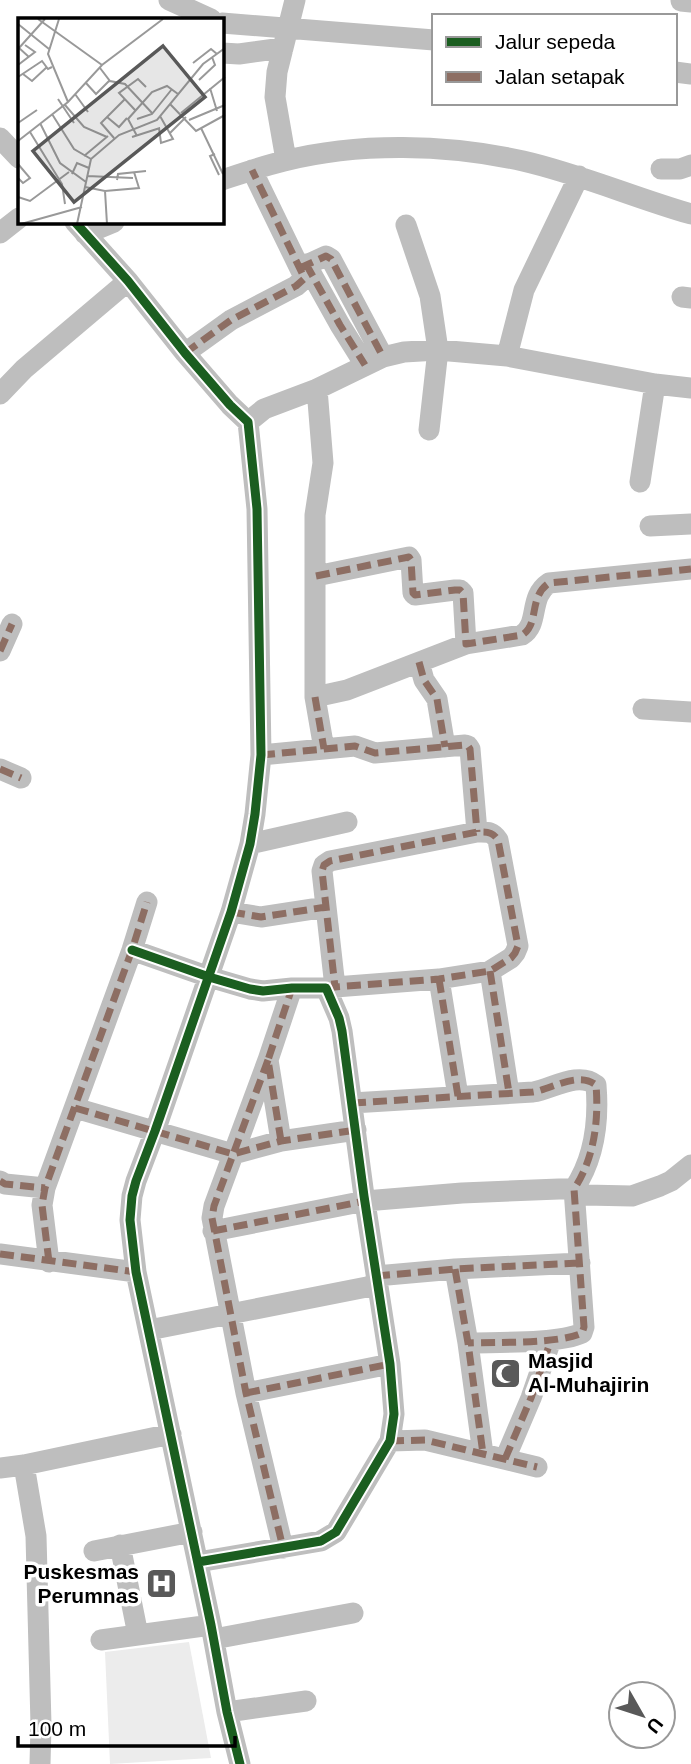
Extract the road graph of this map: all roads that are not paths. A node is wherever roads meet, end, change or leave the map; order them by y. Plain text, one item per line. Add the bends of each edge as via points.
1 (169, 0) edge
2 (295, 0) edge
3 (209, 18) edge
4 (224, 23) edge
5 (286, 38) junction
6 (432, 40) edge
7 (224, 53) edge
8 (0, 138) edge
9 (18, 157) edge
10 (286, 160) junction
11 (691, 165) edge
12 (662, 169) dead end
13 (252, 170) junction
14 (579, 176) junction
15 (224, 179) edge
16 (691, 214) edge
17 (18, 219) edge
18 (103, 224) edge
19 (406, 225) dead end
20 (80, 228) edge
21 (0, 233) edge
22 (303, 266) junction
23 (128, 281) junction
24 (438, 350) junction
25 (186, 353) junction
26 (507, 356) junction
27 (374, 361) junction
28 (655, 384) junction
29 (691, 388) edge
30 (317, 389) junction
31 (0, 394) edge
32 (248, 422) junction
33 (429, 429) dead end
34 (640, 482) dead end
35 (691, 524) edge
36 (650, 526) dead end
37 (691, 569) edge
38 (316, 576) junction
39 (12, 624) dead end
40 (466, 644) junction
41 (0, 652) edge
42 (419, 662) junction
43 (315, 697) junction
44 (643, 709) dead end
45 (691, 712) edge
46 (445, 747) junction
47 (324, 749) junction
48 (261, 755) junction
49 (0, 769) edge
50 (21, 778) dead end
51 (347, 822) dead end
52 (477, 832) junction
53 (250, 844) junction
54 (148, 902) dead end
55 (326, 907) junction
56 (231, 912) junction
57 (132, 950) junction
58 (490, 971) junction
59 (209, 977) junction
60 (439, 979) junction
61 (292, 988) junction
62 (330, 988) junction
63 (268, 1060) junction
64 (509, 1093) junction
65 (458, 1096) junction
66 (352, 1103) junction
67 (75, 1108) junction
68 (356, 1130) junction
69 (155, 1131) junction
70 (281, 1142) junction
71 (233, 1154) junction
72 (691, 1165) edge
73 (0, 1181) edge
74 (45, 1188) junction
75 (574, 1189) junction
76 (365, 1201) junction
77 (214, 1231) junction
78 (0, 1255) edge
79 (49, 1262) junction
80 (580, 1263) junction
81 (455, 1269) junction
82 (136, 1272) junction
83 (377, 1281) junction
84 (230, 1314) junction
85 (149, 1330) junction
86 (551, 1340) junction
87 (468, 1343) junction
88 (390, 1364) junction
89 (246, 1393) junction
90 (171, 1434) junction
91 (390, 1441) junction
92 (483, 1454) junction
93 (505, 1459) junction
94 (24, 1465) junction
95 (537, 1467) dead end
96 (0, 1468) edge
97 (192, 1532) junction
98 (120, 1545) junction
99 (283, 1548) junction
100 (94, 1551) dead end
101 (198, 1562) junction
102 (353, 1613) dead end
103 (213, 1632) junction
104 (138, 1635) junction
105 (101, 1640) dead end
106 (306, 1701) dead end
107 (227, 1712) junction
108 (40, 1764) edge
109 (240, 1764) edge

1 - 3 street
2 - 5 street
4 - 5 street
5 - 6 street
5 - 7 street via 239,54
5 - 10 street via 276,72 275,97
8 - 9 street
10 - 13 street
10 - 14 street via 410,147 477,152
11 - 12 street
13 - 15 street
13 - 22 street
14 - 16 street
14 - 26 street via 524,290
17 - 21 street
18 - 20 street
19 - 24 street via 430,296
20 - 23 street
22 - 25 street via 301,282 231,320
22 - 27 street via 340,325
23 - 25 street
23 - 31 street
24 - 26 street
24 - 27 street via 404,352
24 - 33 street
25 - 32 street
26 - 28 street
27 - 30 street
28 - 29 street
28 - 34 street
30 - 32 street via 264,410
30 - 38 street via 323,463 315,515
32 - 48 street via 257,509
35 - 36 street
37 - 40 street via 549,583 536,598 527,632
38 - 40 street via 409,557 415,595 463,593
38 - 43 street
39 - 41 street
40 - 42 street
42 - 43 street via 347,690
42 - 46 street via 437,699
43 - 47 street
44 - 45 street
46 - 47 street via 375,753 355,746
46 - 52 street via 465,745 470,749
47 - 48 street
48 - 53 street
49 - 50 street
51 - 53 street
52 - 55 street via 330,861 322,871
52 - 58 street via 489,832 498,840 517,946 511,958
53 - 56 street
54 - 57 street
55 - 56 street via 261,917
55 - 62 street
56 - 59 street
57 - 59 street
57 - 67 street
58 - 60 street
58 - 64 street
59 - 61 street via 257,990
59 - 69 street
60 - 62 street
60 - 65 street
61 - 62 street
61 - 63 street
62 - 66 street via 342,1031
63 - 70 street
63 - 71 street
64 - 65 street
64 - 75 street via 543,1091 570,1081 594,1083 594,1142
65 - 66 street
66 - 68 street
67 - 69 street
67 - 74 street
68 - 70 street
68 - 76 street
69 - 71 street
69 - 82 street via 132,1196
70 - 71 street
71 - 77 street via 212,1213
72 - 75 street via 671,1181 632,1196 585,1195
73 - 74 street
74 - 79 street via 42,1205
75 - 76 street
75 - 80 street
76 - 77 street
76 - 83 street
77 - 84 street
78 - 79 street
79 - 82 street
80 - 81 street
80 - 86 street via 584,1330
81 - 83 street
81 - 87 street
82 - 85 street
83 - 84 street
83 - 88 street
84 - 85 street
84 - 89 street
85 - 90 street
86 - 87 street
86 - 93 street
87 - 92 street
88 - 89 street
88 - 91 street via 394,1414
89 - 99 street
90 - 94 street
90 - 97 street
91 - 92 street via 425,1440
91 - 99 street via 336,1532 321,1541
92 - 93 street
93 - 95 street
94 - 96 street
94 - 108 street via 36,1536
97 - 98 street
97 - 101 street
98 - 100 street
98 - 104 street
99 - 101 street
101 - 103 street
102 - 103 street
103 - 104 street
103 - 107 street
104 - 105 street
106 - 107 street
107 - 109 street

